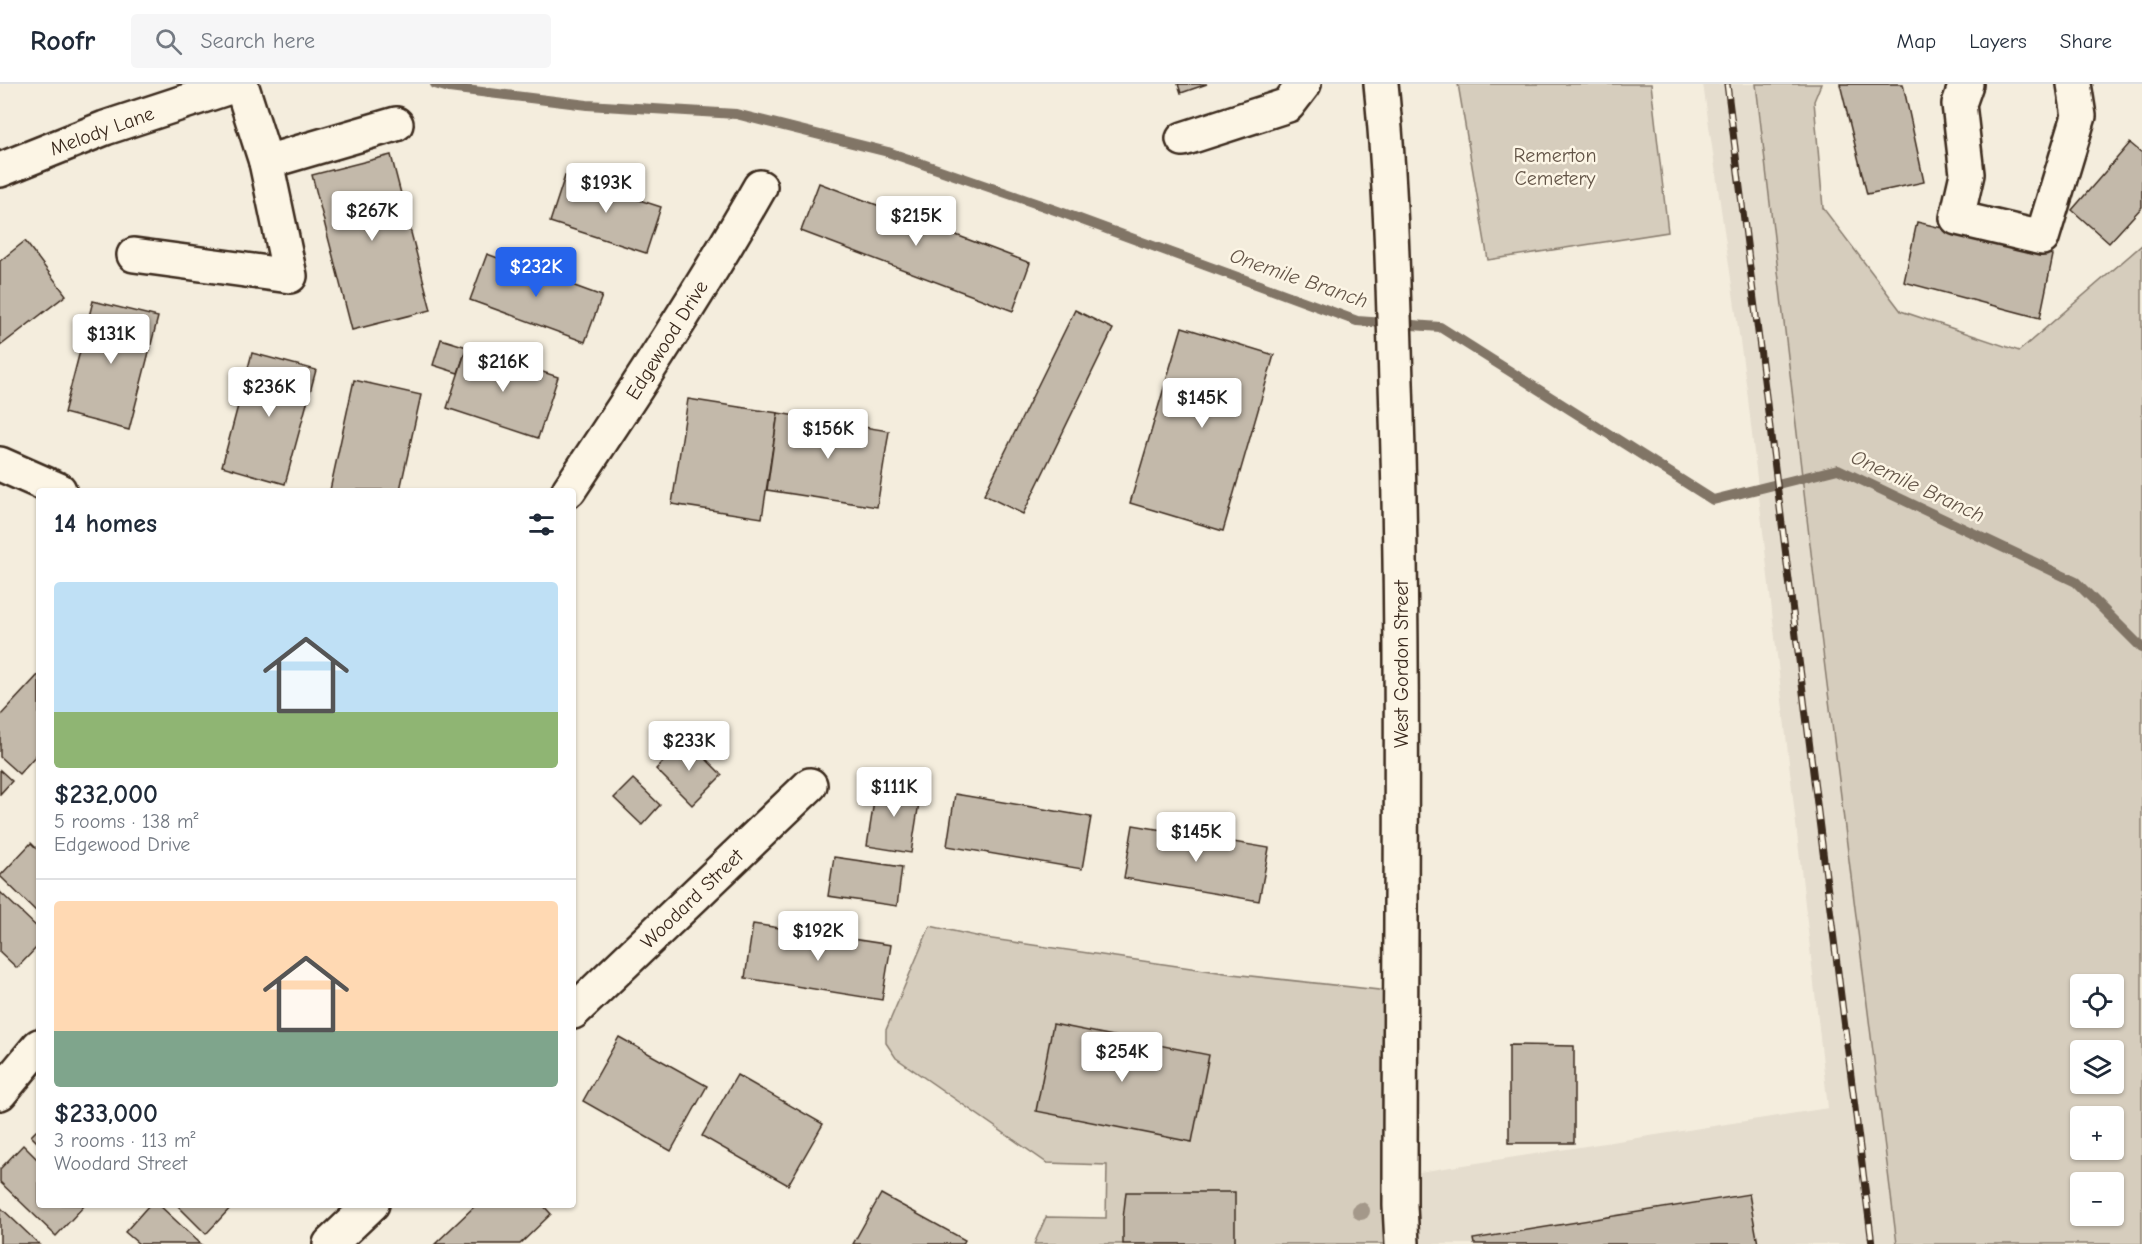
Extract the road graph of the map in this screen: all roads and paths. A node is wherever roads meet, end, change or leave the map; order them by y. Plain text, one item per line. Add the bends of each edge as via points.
1 (240, 84) edge
2 (1304, 84) edge
3 (1381, 84) edge
4 (1966, 84) edge
5 (2074, 84) edge
6 (396, 124) dead end
7 (1183, 139) dead end
8 (267, 162) junction
9 (0, 170) edge
10 (760, 187) dead end
11 (134, 255) dead end
12 (0, 464) edge
13 (54, 488) edge
14 (569, 488) edge
15 (810, 785) dead end
16 (576, 1009) edge
17 (36, 1050) edge
18 (0, 1093) edge
19 (368, 1208) edge
20 (330, 1244) edge
21 (1402, 1244) edge

1 - 8 street
1 - 9 street, Melody Lane via 105,128
2 - 7 street via 1288,105
3 - 21 street, West Gordon Street via 1394,312 1401,548
4 - 5 street via 1959,104 1967,174 1958,218 2042,238 2079,116
6 - 8 street
8 - 11 street via 290,276
10 - 14 street, Edgewood Drive via 631,397
12 - 13 street
15 - 16 street, Woodard Street
17 - 18 street
19 - 20 street

